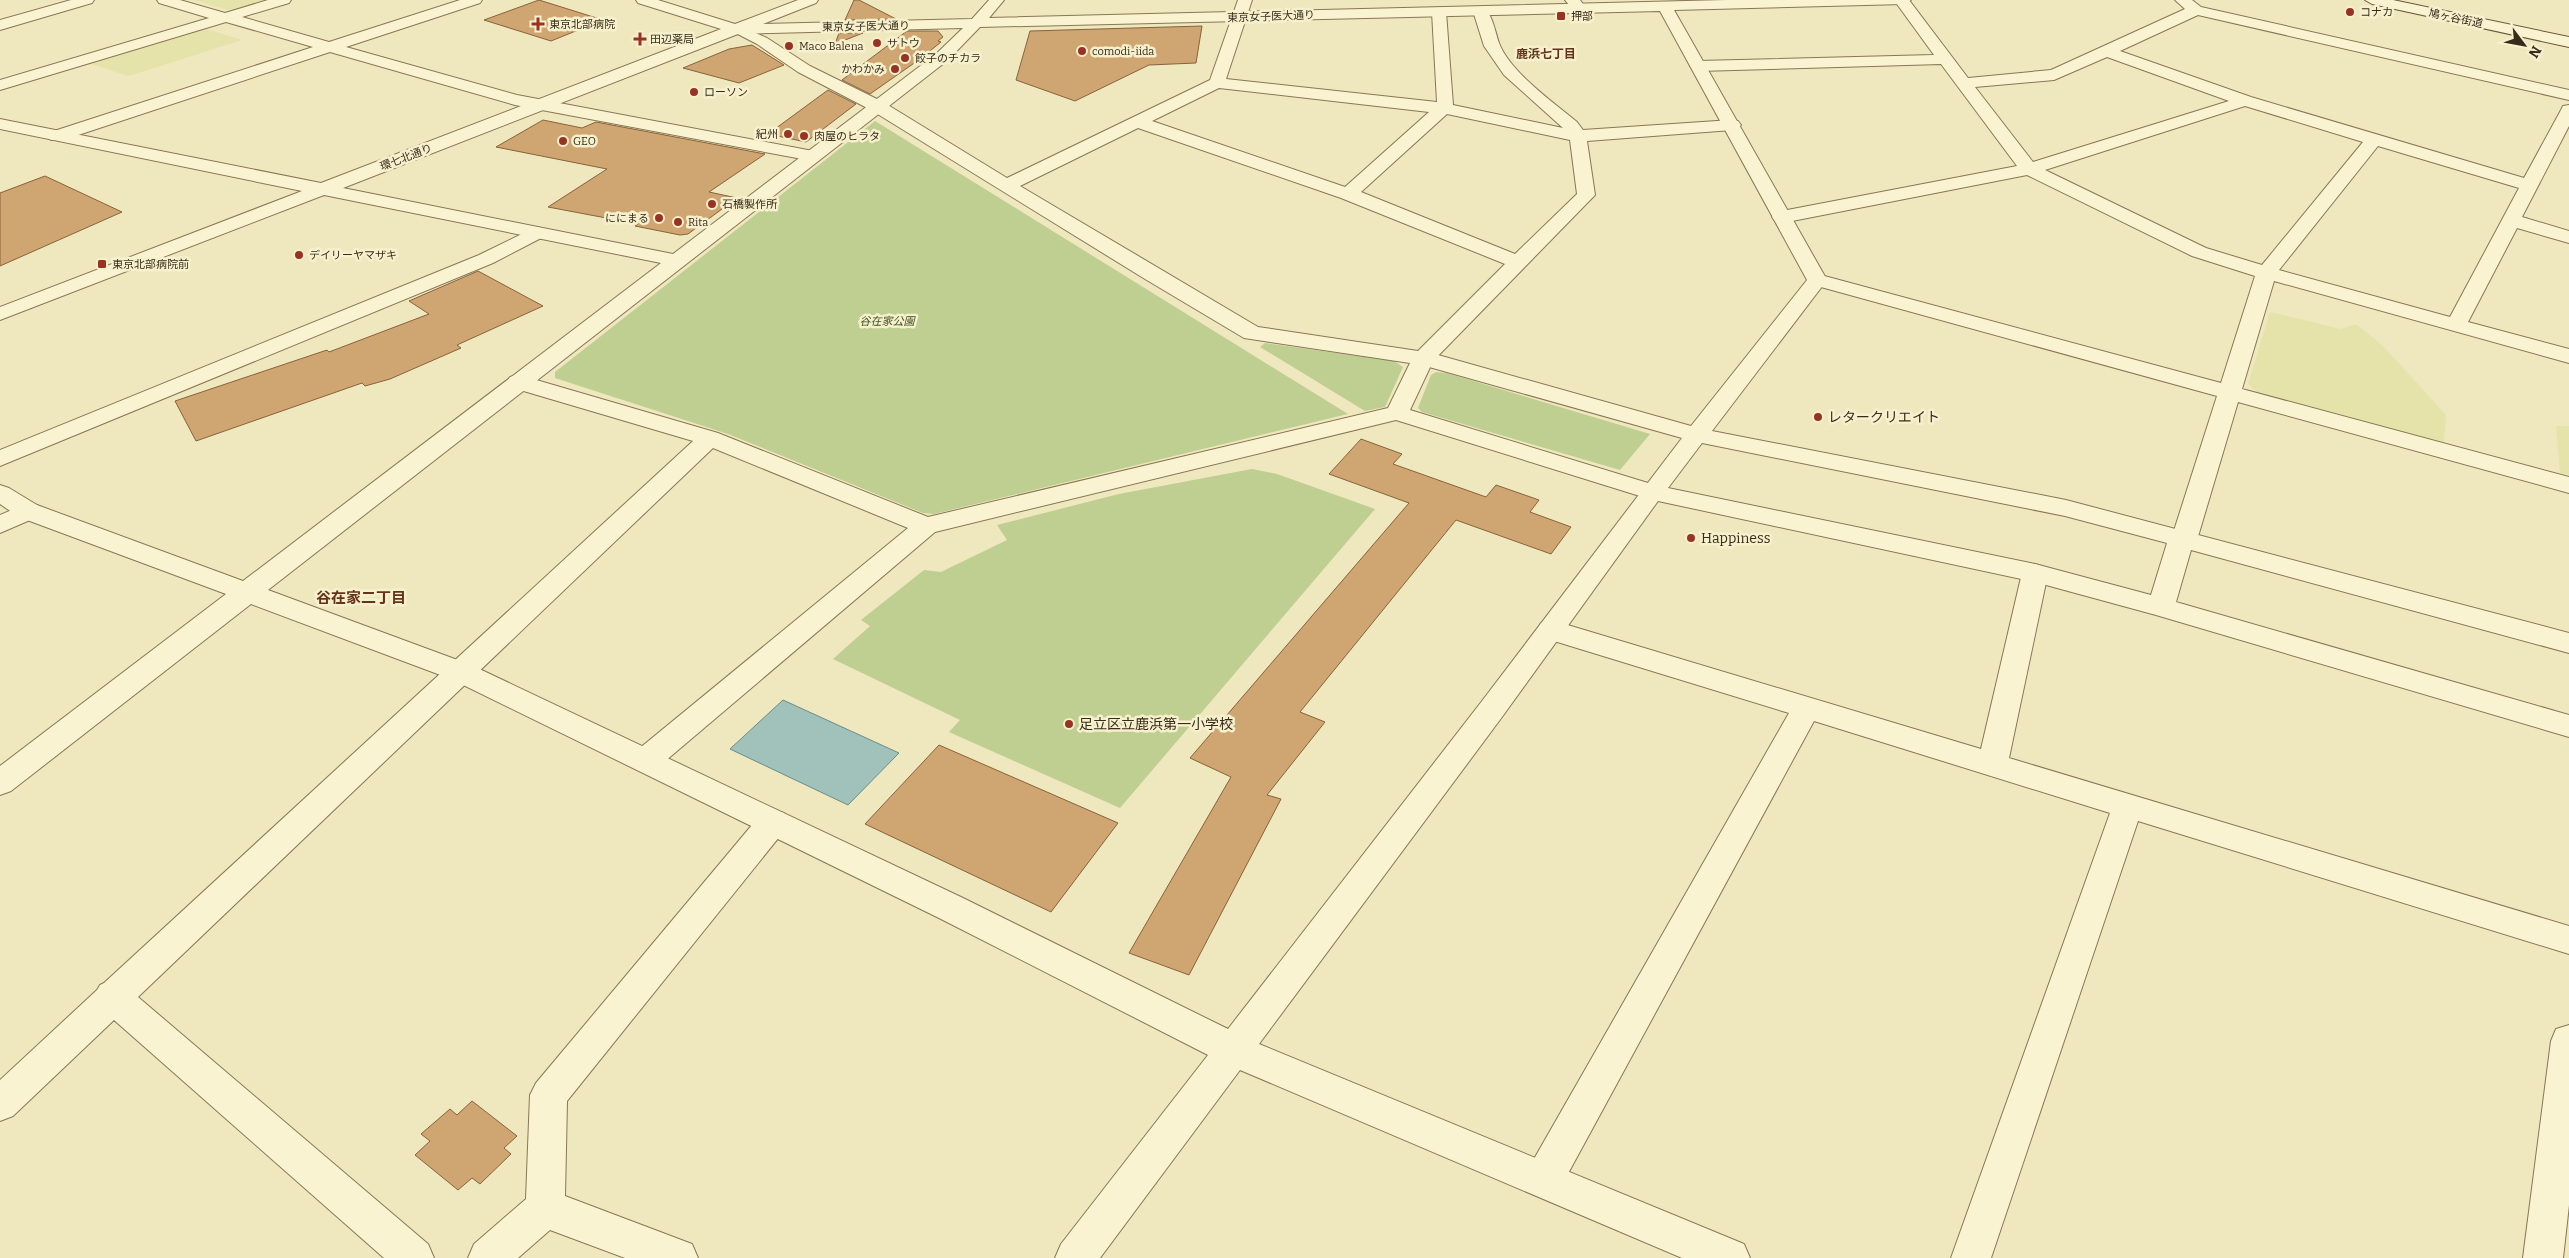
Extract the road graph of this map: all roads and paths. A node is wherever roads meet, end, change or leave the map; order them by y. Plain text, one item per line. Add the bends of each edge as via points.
1 (88, 0) edge
2 (164, 0) edge
3 (284, 0) edge
4 (474, 0) edge
5 (643, 0) edge
6 (810, 0) edge
7 (997, 0) edge
8 (1245, 0) edge
9 (1902, 0) edge
10 (2182, 0) edge
11 (2372, 0) edge
12 (1575, 4) edge
13 (1664, 7) junction
14 (2196, 10) junction
15 (1480, 11) junction
16 (1439, 12) junction
17 (1239, 17) junction
18 (225, 18) junction
19 (976, 24) junction
20 (0, 25) edge
21 (736, 29) junction
22 (2569, 42) edge
23 (328, 48) junction
24 (2106, 51) junction
25 (1946, 59) junction
26 (1698, 66) junction
27 (1217, 83) junction
28 (1963, 83) junction
29 (0, 85) edge
30 (2569, 95) edge
31 (2245, 101) junction
32 (540, 105) junction
33 (877, 106) junction
34 (1442, 108) junction
35 (2569, 110) edge
36 (1138, 122) junction
37 (0, 124) edge
38 (1732, 126) junction
39 (57, 136) junction
40 (1578, 136) junction
41 (2374, 140) junction
42 (813, 156) junction
43 (2029, 169) junction
44 (2530, 185) junction
45 (1005, 186) junction
46 (323, 189) junction
47 (1348, 194) junction
48 (1782, 217) junction
49 (2511, 220) junction
50 (536, 233) junction
51 (2569, 237) edge
52 (678, 261) junction
53 (1519, 263) junction
54 (2266, 273) junction
55 (1817, 280) junction
56 (0, 314) edge
57 (2456, 325) junction
58 (2569, 356) edge
59 (1423, 358) junction
60 (518, 382) junction
61 (2228, 393) junction
62 (1397, 413) junction
63 (1697, 435) junction
64 (710, 438) junction
65 (0, 459) edge
66 (2569, 485) edge
67 (1652, 492) junction
68 (0, 493) edge
69 (28, 511) junction
70 (0, 525) edge
71 (926, 526) junction
72 (2183, 540) junction
73 (2035, 573) junction
74 (246, 592) junction
75 (2162, 607) junction
76 (1551, 630) junction
77 (2569, 643) edge
78 (461, 672) junction
79 (1806, 709) junction
80 (2569, 726) edge
81 (646, 760) junction
82 (1993, 764) junction
83 (0, 783) edge
84 (2128, 805) junction
85 (773, 822) junction
86 (2569, 940) edge
87 (112, 996) junction
88 (2569, 1041) edge
89 (1234, 1050) junction
90 (0, 1104) edge
91 (1544, 1179) junction
92 (545, 1208) junction
93 (414, 1258) edge
94 (488, 1258) edge
95 (678, 1258) edge
96 (1075, 1258) edge
97 (1730, 1258) edge
98 (1971, 1258) edge
99 (2543, 1258) edge

1 - 20 street
2 - 18 street
3 - 18 street
4 - 23 street
5 - 21 street, 東京女子医大通り
6 - 21 street, 環七北通り
7 - 19 street
8 - 17 street
9 - 13 street, 東京女子医大通り
9 - 25 street
10 - 14 street
11 - 22 street, 鳩ヶ谷街道
12 - 13 street, 東京女子医大通り
12 - 15 street, 東京女子医大通り
13 - 26 street
14 - 24 street
14 - 30 street
15 - 16 street, 東京女子医大通り
15 - 40 street via 1492,46 1510,72
16 - 17 street, 東京女子医大通り
16 - 34 street via 1446,103
17 - 19 street, 東京女子医大通り
17 - 27 street
18 - 23 street
18 - 29 street
19 - 21 street, 東京女子医大通り
19 - 33 street via 958,44
21 - 32 street, 環七北通り
21 - 33 street via 762,41 804,69
23 - 32 street
23 - 39 street
24 - 28 street via 2054,75
24 - 31 street
25 - 26 street
25 - 28 street
26 - 38 street
27 - 34 street
27 - 36 street
28 - 43 street
31 - 41 street
31 - 43 street
32 - 42 street
32 - 46 street, 環七北通り
33 - 42 street
33 - 45 street
34 - 40 street
34 - 47 street
35 - 44 street
36 - 45 street
36 - 47 street
37 - 39 street
38 - 40 street
38 - 48 street
39 - 46 street
40 - 53 street via 1586,195
41 - 44 street
41 - 54 street
42 - 52 street
43 - 48 street
43 - 54 street via 2199,252
44 - 49 street
45 - 59 street via 1252,333
46 - 50 street
46 - 56 street, 環七北通り
47 - 53 street
48 - 55 street
49 - 51 street
49 - 57 street
50 - 52 street
50 - 65 street via 486,259
52 - 60 street
53 - 59 street
54 - 57 street
54 - 61 street
55 - 61 street
55 - 63 street
57 - 58 street
59 - 62 street
59 - 63 street
60 - 64 street
60 - 74 street
61 - 66 street
61 - 72 street
62 - 67 street
62 - 71 street
63 - 67 street
63 - 72 street via 2066,508
64 - 71 street
64 - 78 street
67 - 73 street
67 - 76 street
68 - 69 street
69 - 70 street
69 - 74 street
71 - 81 street
72 - 75 street
72 - 77 street
73 - 75 street
73 - 82 street
74 - 78 street
74 - 83 street
75 - 80 street
76 - 79 street
76 - 89 street
78 - 81 street
78 - 87 street
79 - 82 street
79 - 91 street
81 - 85 street
82 - 84 street
84 - 86 street
84 - 98 street
85 - 89 street
85 - 92 street via 549,1095
87 - 90 street
87 - 93 street
88 - 99 street
89 - 91 street
89 - 96 street
91 - 97 street
92 - 94 street
92 - 95 street

